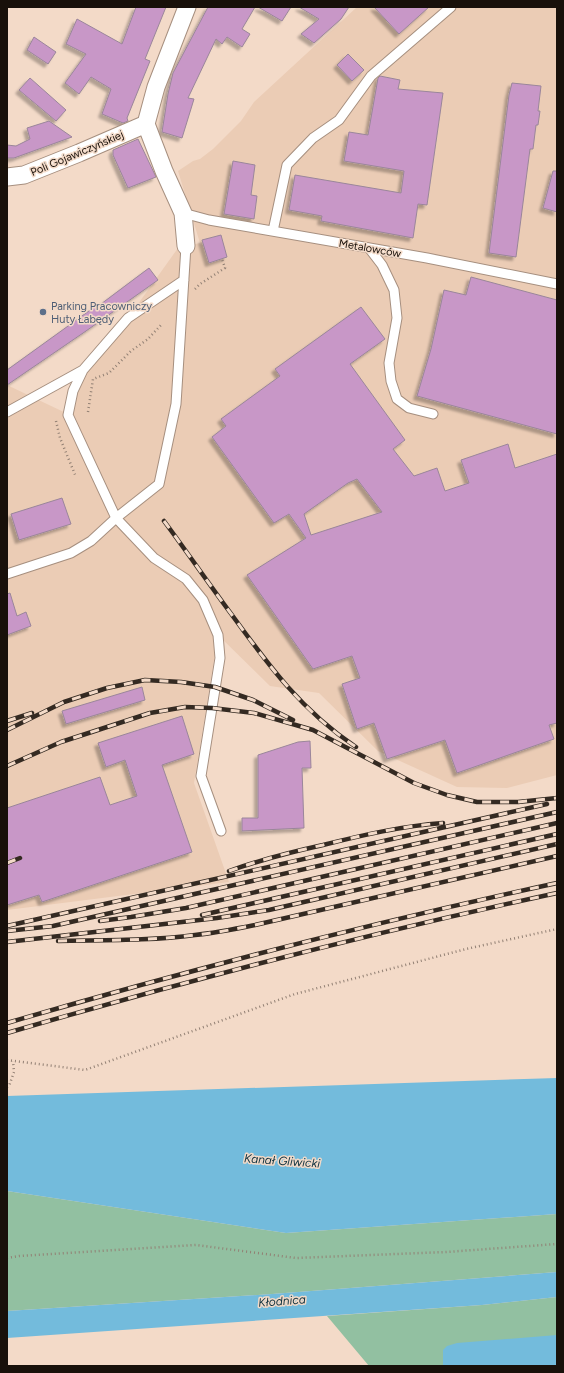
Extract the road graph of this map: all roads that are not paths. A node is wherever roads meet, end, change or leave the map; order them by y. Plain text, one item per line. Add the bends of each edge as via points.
1 (187, 7) edge
2 (451, 7) edge
3 (146, 124) junction
4 (7, 177) edge
5 (183, 213) junction
6 (273, 230) junction
7 (186, 246) joint
8 (369, 248) junction
9 (184, 280) junction
10 (557, 284) edge
11 (83, 370) junction
12 (7, 412) edge
13 (433, 414) dead end
14 (116, 518) junction
15 (7, 574) edge
16 (221, 831) dead end

1 - 3 street via 156,87
2 - 6 lane via 372,76 339,120 313,138 287,165
3 - 4 street, Poli Gojawiczyńskiej via 24,175
3 - 5 street
5 - 6 lane, Metalowców via 209,220
5 - 7 street
6 - 8 lane, Metalowców
7 - 9 lane
8 - 10 lane, Metalowców
8 - 13 lane via 382,265 394,290 397,318 389,363 397,399 410,408
9 - 11 lane via 128,318
9 - 14 lane via 176,404 159,484
11 - 12 lane
11 - 14 lane via 73,391 68,414
14 - 15 lane via 91,541 71,553
14 - 16 lane via 154,558 186,579 203,600 218,634 220,658 201,776

